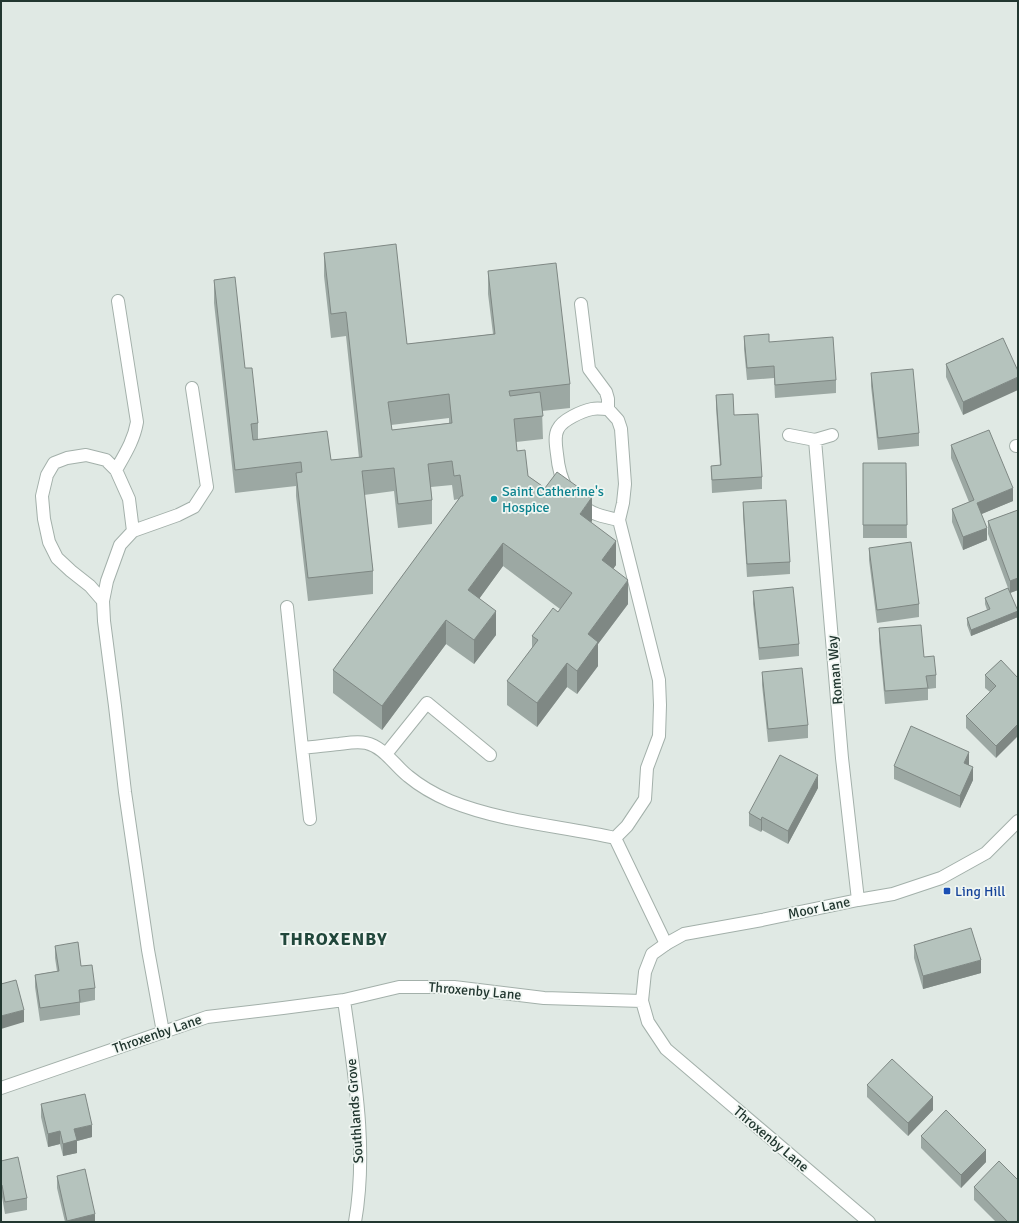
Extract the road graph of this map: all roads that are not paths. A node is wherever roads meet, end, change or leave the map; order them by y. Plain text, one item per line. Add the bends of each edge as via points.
1 (118, 301) dead end
2 (581, 304) dead end
3 (192, 388) dead end
4 (608, 410) junction
5 (789, 435) dead end
6 (832, 435) dead end
7 (815, 440) junction
8 (116, 470) junction
9 (619, 520) junction
10 (133, 531) junction
11 (103, 601) junction
12 (287, 607) dead end
13 (302, 748) junction
14 (386, 754) junction
15 (490, 755) dead end
16 (310, 819) dead end
17 (1018, 821) edge
18 (615, 838) junction
19 (858, 900) junction
20 (666, 944) junction
21 (344, 1000) junction
22 (642, 1001) junction
23 (163, 1032) junction
24 (1, 1088) edge
25 (355, 1222) edge
26 (870, 1222) edge

1 - 8 street via 137,422 135,434
2 - 4 street via 589,369 606,392
3 - 10 street via 208,487 194,507
4 - 9 street via 618,420 621,429 625,484
4 - 9 street via 592,409 577,414 558,427 558,462 565,487 572,498 586,510
5 - 7 street
6 - 7 street
7 - 19 street, Roman Way via 842,758
8 - 10 street via 129,499
8 - 11 street via 106,460 86,455 66,458 54,463 47,475 42,496 49,542 57,558 90,586
9 - 18 street via 659,680 660,705 659,736 647,768 645,798 627,826
10 - 11 street via 120,545 106,581
11 - 23 street via 125,792
12 - 13 street
13 - 14 street via 356,742 366,743
13 - 16 street
14 - 15 street via 427,703
14 - 18 street via 408,776 450,801 486,813
17 - 19 street, Moor Lane via 986,853 941,878 893,894
18 - 20 street
19 - 20 street, Moor Lane via 684,934
20 - 22 street, Moor Lane via 652,954 645,972
21 - 22 street, Throxenby Lane via 399,987 454,987 544,998
21 - 23 street, Throxenby Lane via 207,1017
21 - 25 street, Southlands Grove via 360,1134
22 - 26 street, Throxenby Lane via 648,1022 666,1049
23 - 24 street, Throxenby Lane

